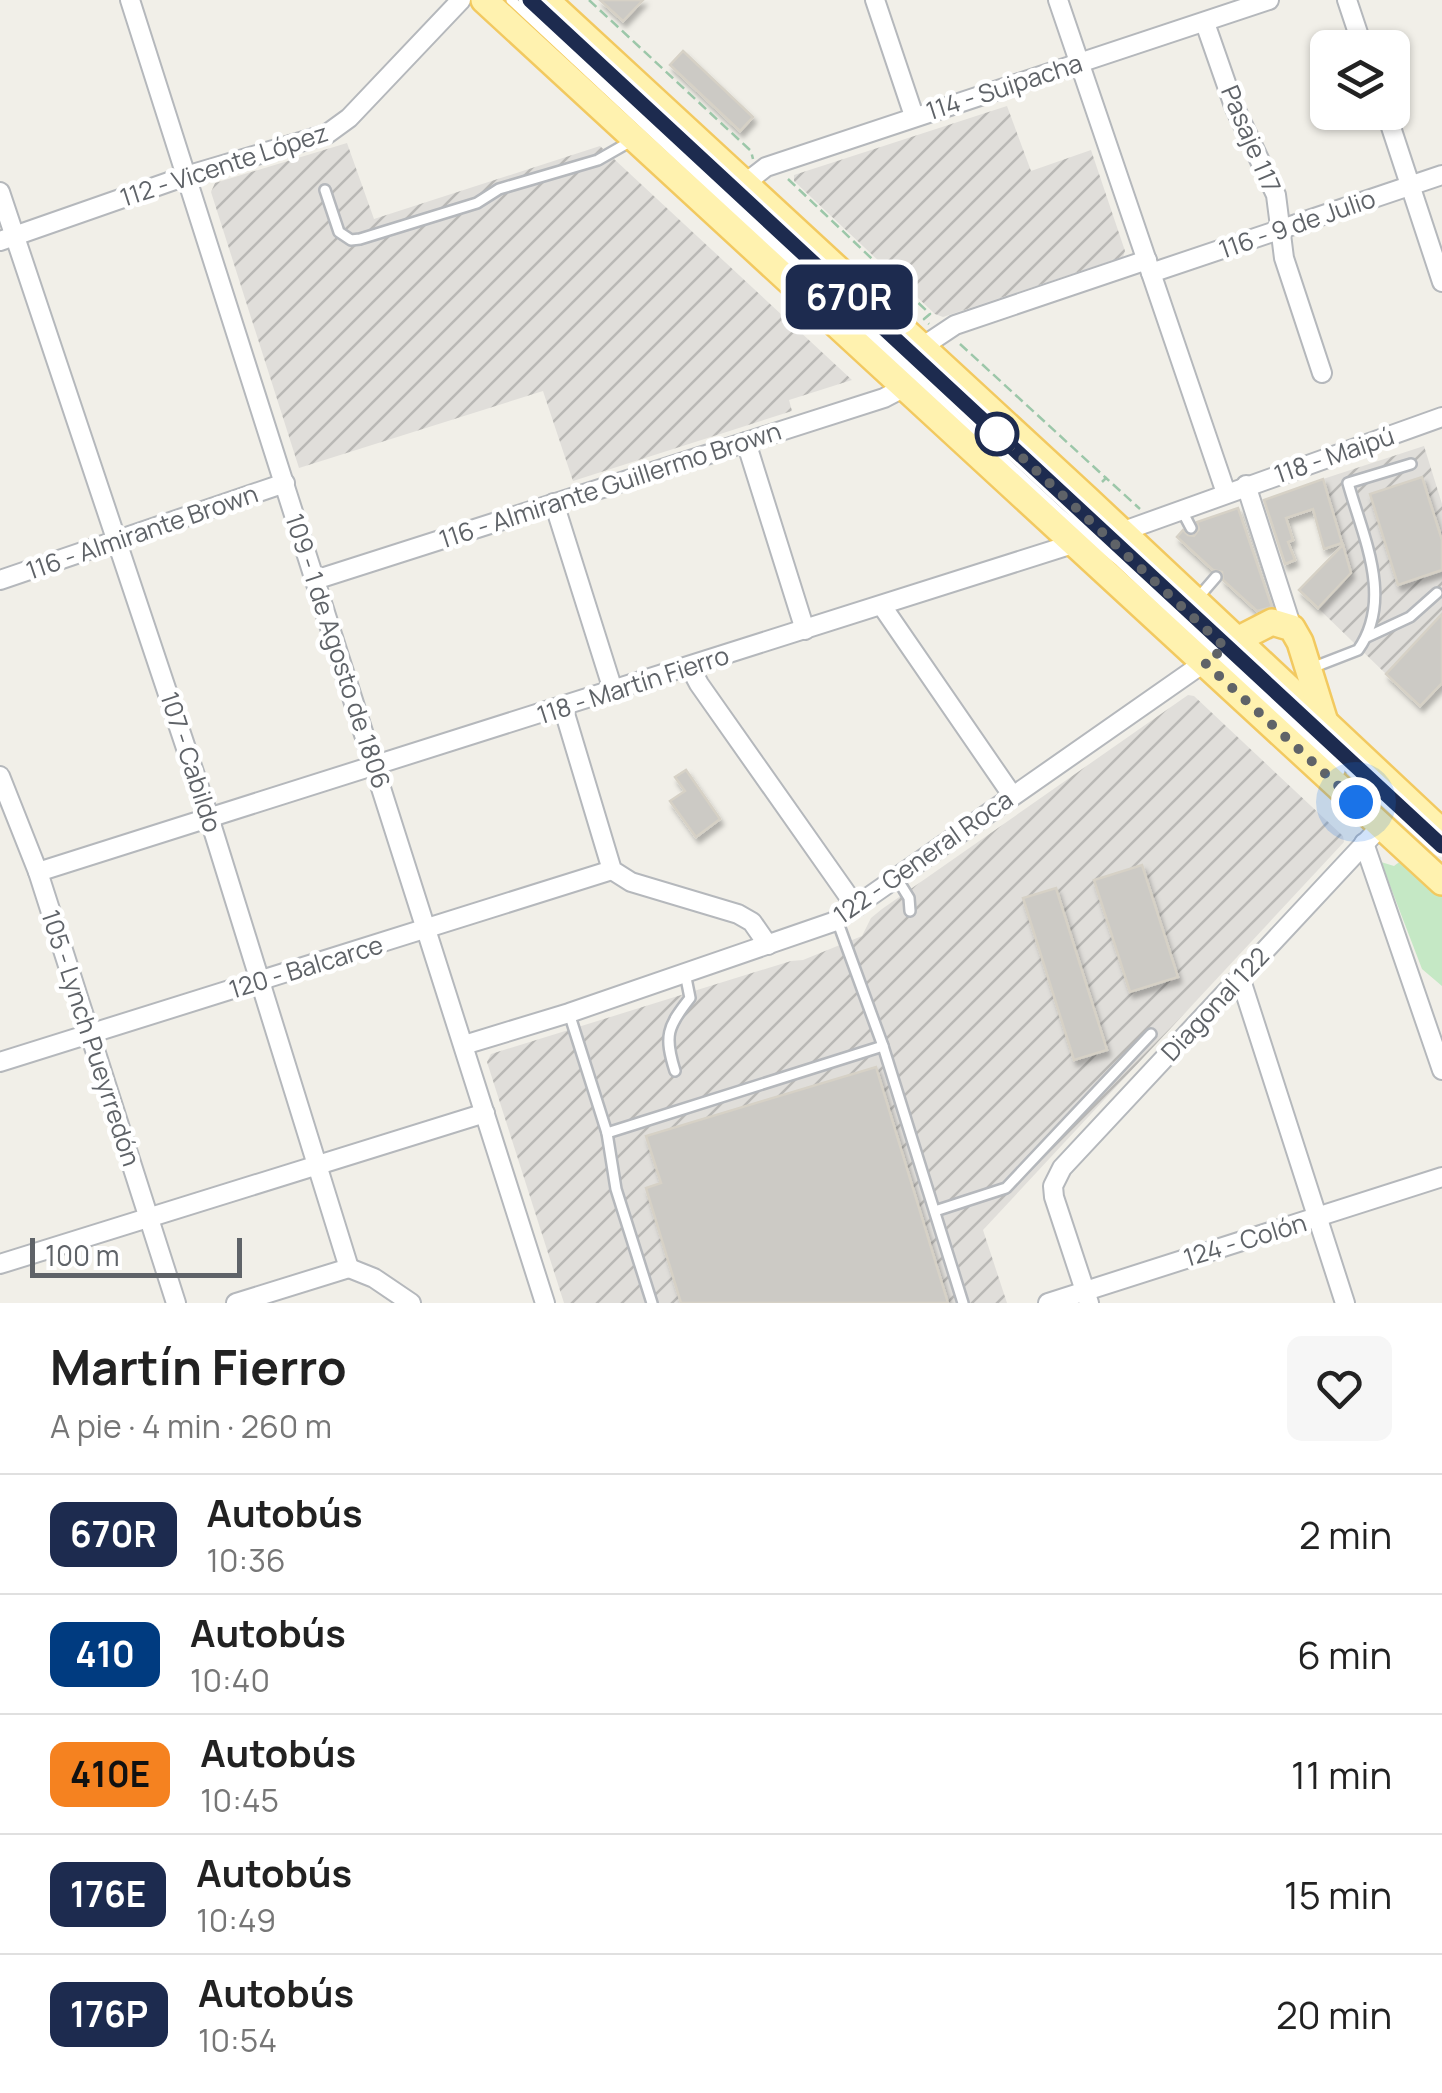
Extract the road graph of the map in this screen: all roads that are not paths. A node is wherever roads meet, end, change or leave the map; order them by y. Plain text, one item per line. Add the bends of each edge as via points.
1 (130, 0) edge
2 (461, 0) edge
3 (484, 0) edge
4 (511, 0) edge
5 (530, 0) edge
6 (546, 0) edge
7 (875, 0) edge
8 (1058, 0) edge
9 (1210, 0) edge
10 (1269, 0) edge
11 (1347, 0) edge
12 (1210, 21) junction
13 (1357, 30) edge
14 (1079, 63) junction
15 (914, 116) junction
16 (1392, 130) edge
17 (635, 139) junction
18 (1442, 175) edge
19 (186, 176) junction
20 (742, 176) junction
21 (1411, 185) junction
22 (325, 190) dead end
23 (0, 192) edge
24 (1281, 230) junction
25 (778, 231) dead end
26 (7, 238) edge
27 (1149, 266) junction
28 (1442, 282) edge
29 (931, 340) junction
30 (1322, 373) dead end
31 (905, 387) junction
32 (1442, 417) edge
33 (746, 442) junction
34 (1411, 464) dead end
35 (285, 483) junction
36 (1246, 486) junction
37 (1226, 492) junction
38 (554, 503) junction
39 (1181, 509) junction
40 (1192, 528) dead end
41 (1099, 538) junction
42 (119, 540) junction
43 (1216, 577) dead end
44 (0, 580) edge
45 (315, 580) junction
46 (1438, 592) dead end
47 (1194, 602) junction
48 (882, 606) junction
49 (1292, 628) junction
50 (805, 630) junction
51 (1367, 637) junction
52 (1220, 652) junction
53 (690, 667) junction
54 (1307, 669) junction
55 (1254, 672) dead end
56 (612, 690) junction
57 (1278, 694) dead end
58 (563, 707) junction
59 (1326, 723) junction
60 (374, 766) junction
61 (1343, 774) dead end
62 (0, 776) edge
63 (1012, 795) junction
64 (209, 817) junction
65 (1372, 823) junction
66 (1442, 832) edge
67 (1442, 846) edge
68 (1442, 867) edge
69 (612, 870) junction
70 (38, 872) junction
71 (896, 878) junction
72 (1442, 882) edge
73 (856, 907) junction
74 (910, 910) dead end
75 (837, 920) junction
76 (426, 930) junction
77 (768, 945) junction
78 (684, 974) junction
79 (1240, 977) junction
80 (261, 981) junction
81 (570, 1013) junction
82 (1151, 1034) dead end
83 (88, 1035) junction
84 (464, 1046) junction
85 (883, 1046) junction
86 (0, 1062) edge
87 (1442, 1070) edge
88 (675, 1071) dead end
89 (485, 1113) junction
90 (606, 1133) junction
91 (319, 1164) junction
92 (1442, 1177) edge
93 (934, 1212) junction
94 (1319, 1217) junction
95 (148, 1218) junction
96 (0, 1264) edge
97 (348, 1268) junction
98 (1087, 1297) edge
99 (176, 1303) edge
100 (236, 1303) edge
101 (411, 1303) edge
102 (544, 1303) edge
103 (652, 1303) edge
104 (963, 1303) edge
105 (1048, 1303) edge
106 (1344, 1303) edge

1 - 19 street, 109 - 1 de Agosto de 1806
2 - 19 street, 112 - Vicente López via 337,128
3 - 17 main road
4 - 41 lane via 1060,514
5 - 20 lane
6 - 20 main road
7 - 15 street
8 - 14 street
9 - 12 lane
10 - 12 street, 114 - Suipacha
11 - 13 street
12 - 14 street, 114 - Suipacha
12 - 24 street, Pasaje 117 via 1234,106 1276,195
14 - 15 street, 114 - Suipacha
14 - 27 street
15 - 20 street, 114 - Suipacha
16 - 21 street
17 - 22 lane via 598,160 360,239 339,232
17 - 31 main road
18 - 21 street, 116 - 9 de Julio
19 - 26 street, 112 - Vicente López
19 - 35 street, 109 - 1 de Agosto de 1806
20 - 29 main road
21 - 24 street, 116 - 9 de Julio
21 - 28 street
23 - 26 street, 107 - Cabildo
24 - 27 street, 116 - 9 de Julio
24 - 30 street, Pasaje 117
25 - 41 lane
26 - 42 street, 107 - Cabildo
27 - 29 street via 955,325
27 - 37 street
29 - 41 main road
31 - 33 street, 116 - Almirante Guillermo Brown
31 - 41 main road
32 - 36 street, 118 - Maipú
33 - 38 street, 116 - Almirante Guillermo Brown
33 - 50 street
34 - 51 lane via 1348,484 1376,585
35 - 42 street, 116 - Almirante Brown
35 - 45 street, 109 - 1 de Agosto de 1806
36 - 37 street, 118 - Maipú
36 - 49 street
37 - 39 street, 118 - Martín Fierro
38 - 45 street, 116 - Almirante Guillermo Brown
38 - 56 street
39 - 40 lane
39 - 41 street, 118 - Martín Fierro
41 - 47 main road
41 - 48 street, 118 - Martín Fierro
41 - 52 main road
42 - 44 street, 116 - Almirante Brown
42 - 64 street, 107 - Cabildo
43 - 47 lane
45 - 60 street, 109 - 1 de Agosto de 1806
46 - 51 lane via 1410,618
47 - 52 main road
48 - 50 street, 118 - Martín Fierro
48 - 63 street
49 - 52 main road via 1272,622
49 - 54 main road
50 - 53 street, 118 - Martín Fierro
51 - 54 lane via 1350,654
52 - 55 lane
52 - 59 main road
52 - 61 lane
52 - 63 street, 122 - General Roca
52 - 65 main road
53 - 56 street, 118 - Martín Fierro
53 - 73 street
54 - 59 main road
56 - 58 street, 118 - Martín Fierro
57 - 67 lane
58 - 60 street, 118 - Martín Fierro
58 - 69 street
59 - 66 main road
60 - 64 street, 118 - Martín Fierro
60 - 76 street, 109 - 1 de Agosto de 1806
62 - 70 street, 105 - Lynch Pueyrredón
63 - 71 street, 122 - General Roca
64 - 70 street, 118 - Martín Fierro
64 - 80 street, 107 - Cabildo
65 - 68 lane
65 - 72 main road
65 - 79 street, Diagonal 122
65 - 87 street
69 - 76 street, 120 - Balcarce
69 - 77 street via 630,882 738,914
70 - 83 street, 105 - Lynch Pueyrredón
71 - 73 street, 122 - General Roca
71 - 74 lane
73 - 75 street, 122 - General Roca
75 - 77 street, 122 - General Roca
75 - 85 lane
76 - 80 street, 120 - Balcarce
76 - 84 street, 109 - 1 de Agosto de 1806
77 - 78 street, 122 - General Roca
78 - 81 street, 122 - General Roca
78 - 88 lane via 690,998 667,1044
79 - 94 street
79 - 98 street, Diagonal 122 via 1062,1168 1054,1186
80 - 83 street, 120 - Balcarce
80 - 91 street, 107 - Cabildo
81 - 84 street, 122 - General Roca
81 - 90 lane
82 - 93 lane via 1006,1188
83 - 86 street, 120 - Balcarce
83 - 95 street, 105 - Lynch Pueyrredón
84 - 89 street, 109 - 1 de Agosto de 1806
85 - 90 lane
85 - 93 lane
89 - 91 street
89 - 102 street, 109 - 1 de Agosto de 1806
90 - 103 lane
91 - 95 street
91 - 97 street, 107 - Cabildo
92 - 94 street, 124 - Colón
93 - 104 lane
94 - 98 street, 124 - Colón
94 - 106 street
95 - 96 street
95 - 99 street, 105 - Lynch Pueyrredón
97 - 100 street
97 - 101 street
98 - 105 street, 124 - Colón

